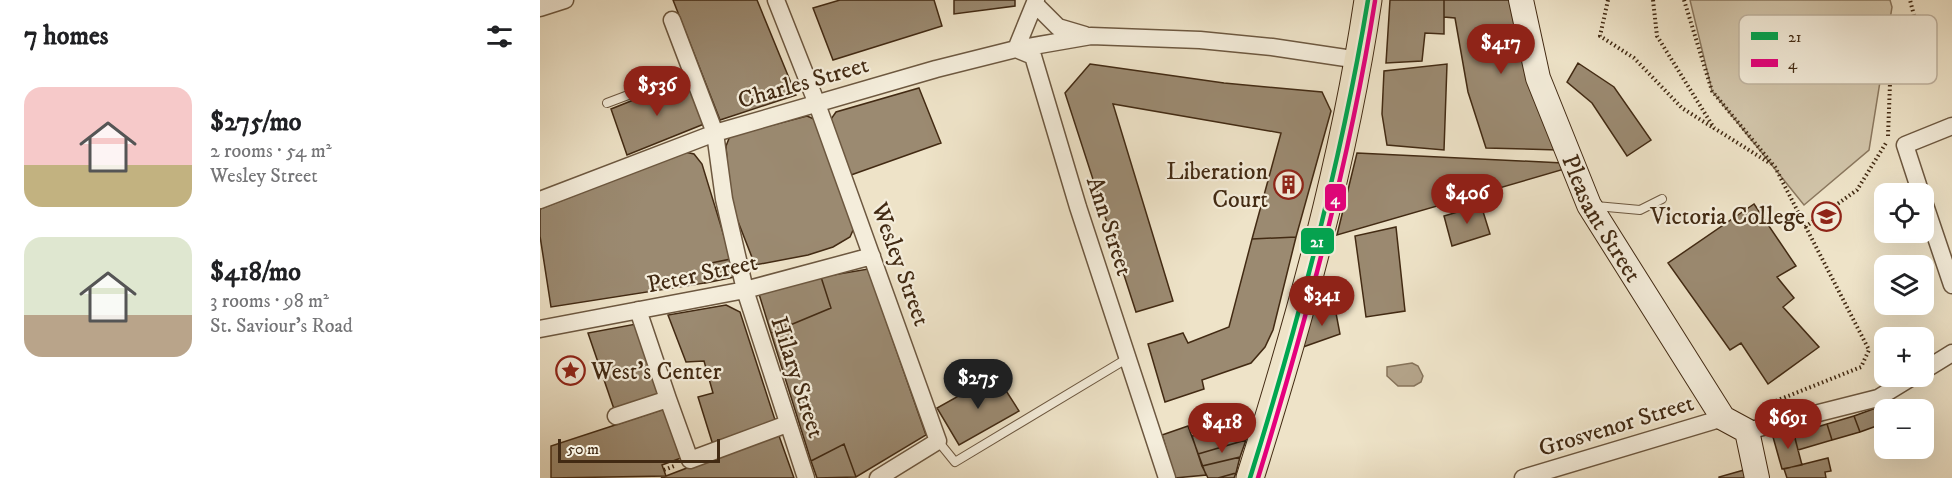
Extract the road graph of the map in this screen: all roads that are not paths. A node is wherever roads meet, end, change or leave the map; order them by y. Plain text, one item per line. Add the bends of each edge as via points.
1 (565, 0) edge
2 (776, 0) edge
3 (1368, 0) edge
4 (1521, 0) edge
5 (1036, 2) edge
6 (540, 8) edge
7 (672, 20) dead end
8 (1091, 36) junction
9 (1016, 49) junction
10 (1359, 60) junction
11 (692, 71) junction
12 (607, 103) dead end
13 (817, 104) junction
14 (1952, 126) edge
15 (715, 133) junction
16 (1917, 183) edge
17 (1662, 199) dead end
18 (540, 200) edge
19 (1589, 205) junction
20 (1934, 232) edge
21 (873, 256) junction
22 (1952, 285) edge
23 (745, 290) junction
24 (638, 310) junction
25 (540, 329) edge
26 (1952, 353) edge
27 (1129, 357) junction
28 (1934, 364) edge
29 (1896, 387) edge
30 (668, 399) junction
31 (616, 416) dead end
32 (1723, 418) junction
33 (787, 424) junction
34 (1747, 431) junction
35 (938, 441) junction
36 (806, 478) edge
37 (878, 478) edge
38 (1167, 478) edge
39 (1250, 478) edge
40 (1523, 478) edge
41 (1757, 478) edge

1 - 6 street
2 - 13 street, Wesley Street
3 - 10 main road
4 - 19 main road, Pleasant Street via 1538,78
5 - 8 street via 1058,27
5 - 9 street
7 - 11 street, Hilary Street
8 - 9 street, Charles Street
8 - 10 street via 1225,42
9 - 13 street, Charles Street
9 - 27 street, Ann Street via 1033,56 1058,158
10 - 39 main road via 1346,130 1277,394
11 - 12 lane
11 - 15 street, Hilary Street
13 - 15 street, Charles Street
13 - 21 street, Wesley Street
14 - 16 street via 1905,145
15 - 18 street, Charles Street
15 - 23 street, Hilary Street via 724,199
17 - 19 lane via 1640,210
19 - 32 main road, Pleasant Street
20 - 22 street
21 - 23 street, Peter Street
21 - 35 street, Wesley Street
23 - 24 street, Peter Street
23 - 33 street, Hilary Street via 773,397
24 - 25 street, Peter Street
24 - 30 street
26 - 28 street
27 - 35 lane via 955,462
27 - 38 street, Ann Street
29 - 34 street via 1878,398
30 - 31 street
30 - 33 street via 690,460
32 - 34 main road
32 - 40 street, Grosvenor Street
33 - 36 street, Hilary Street
34 - 41 main road
35 - 37 street via 925,454

